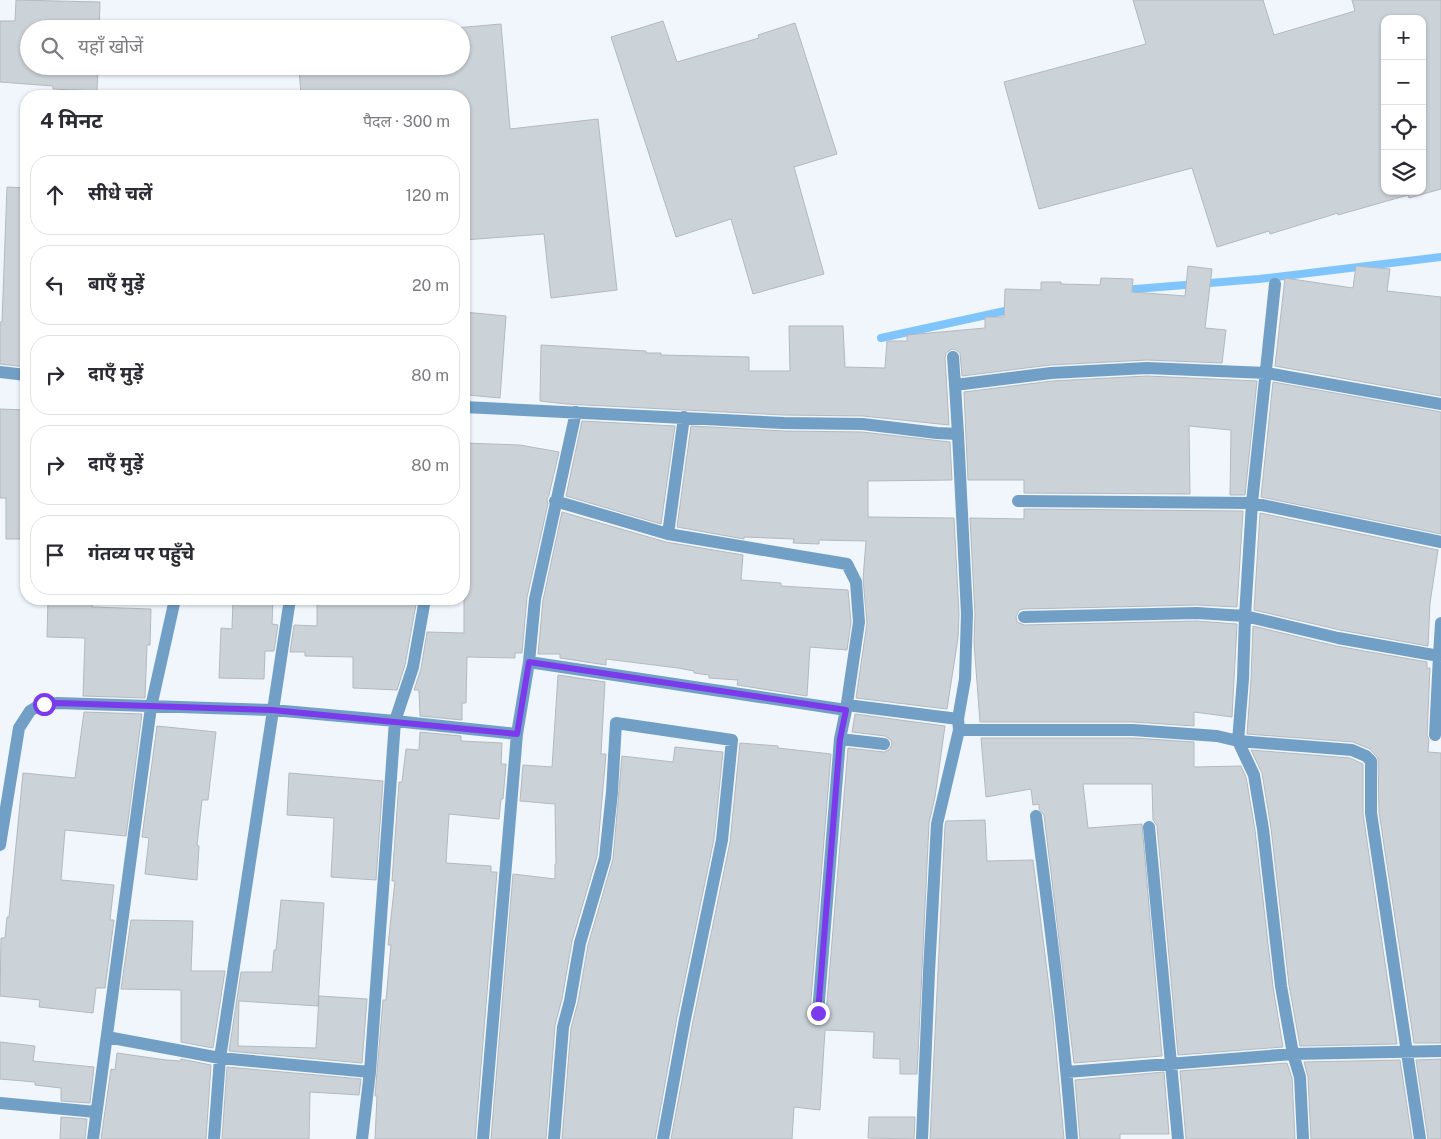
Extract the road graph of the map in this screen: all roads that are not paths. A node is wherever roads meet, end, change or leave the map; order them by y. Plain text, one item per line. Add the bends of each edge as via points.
1 (1276, 284) dead end
2 (953, 357) dead end
3 (0, 372) edge
4 (1266, 373) junction
5 (20, 374) edge
6 (955, 385) junction
7 (1441, 404) edge
8 (470, 407) edge
9 (576, 412) junction
10 (684, 417) junction
11 (958, 434) junction
12 (555, 501) junction
13 (1018, 502) dead end
14 (1252, 503) junction
15 (668, 534) junction
16 (1441, 542) edge
17 (174, 605) edge
18 (289, 605) edge
19 (425, 605) edge
20 (1245, 616) junction
21 (1024, 617) dead end
22 (1441, 623) edge
23 (1439, 656) junction
24 (529, 662) junction
25 (151, 707) junction
26 (847, 708) junction
27 (272, 710) junction
28 (395, 721) junction
29 (959, 724) junction
30 (517, 734) junction
31 (1435, 735) dead end
32 (840, 739) junction
33 (1238, 741) junction
34 (884, 744) dead end
35 (1036, 816) dead end
36 (1149, 827) dead end
37 (0, 845) edge
38 (818, 1013) dead end
39 (107, 1037) junction
40 (1441, 1051) edge
41 (1407, 1053) junction
42 (1293, 1054) junction
43 (220, 1058) junction
44 (1172, 1064) junction
45 (370, 1072) junction
46 (1067, 1072) junction
47 (0, 1103) edge
48 (96, 1112) junction
49 (92, 1139) edge
50 (214, 1139) edge
51 (362, 1139) edge
52 (483, 1139) edge
53 (554, 1139) edge
54 (663, 1139) edge
55 (922, 1139) edge
56 (1072, 1139) edge
57 (1178, 1139) edge
58 (1303, 1139) edge
59 (1420, 1139) edge

1 - 4 street
2 - 6 street
3 - 5 street
4 - 6 street via 1147,368 1052,373
4 - 7 street
4 - 14 street
6 - 11 street
8 - 9 street
9 - 10 street
9 - 12 street
10 - 11 street via 863,424
10 - 15 street
11 - 29 street via 967,614 965,680
12 - 15 street
12 - 24 street via 535,599
13 - 14 street
14 - 16 street
14 - 20 street
15 - 26 street via 847,564 856,582 858,622
17 - 25 street
18 - 27 street
19 - 28 street via 413,667
20 - 21 street via 1198,613
20 - 23 street via 1338,638
20 - 33 street
22 - 23 street
23 - 31 street
24 - 26 street
24 - 30 street
25 - 27 street
25 - 37 street via 57,703 38,706 30,711 19,728
25 - 39 street
26 - 29 street
26 - 32 street
27 - 28 street
27 - 43 street
28 - 30 street
28 - 45 street
29 - 33 street via 1133,730 1217,736
29 - 55 street via 937,824
30 - 52 street
32 - 34 street
32 - 38 street
33 - 41 street via 1352,750 1370,761 1371,813
33 - 42 street via 1254,775
35 - 46 street
36 - 44 street
39 - 43 street
39 - 48 street
40 - 41 street
41 - 42 street
41 - 59 street
42 - 44 street
42 - 58 street via 1300,1077
43 - 45 street
43 - 50 street
44 - 46 street
44 - 57 street
45 - 51 street
46 - 56 street
47 - 48 street
48 - 49 street
53 - 54 street via 563,1027 580,943 605,858 616,723 732,740 722,840

